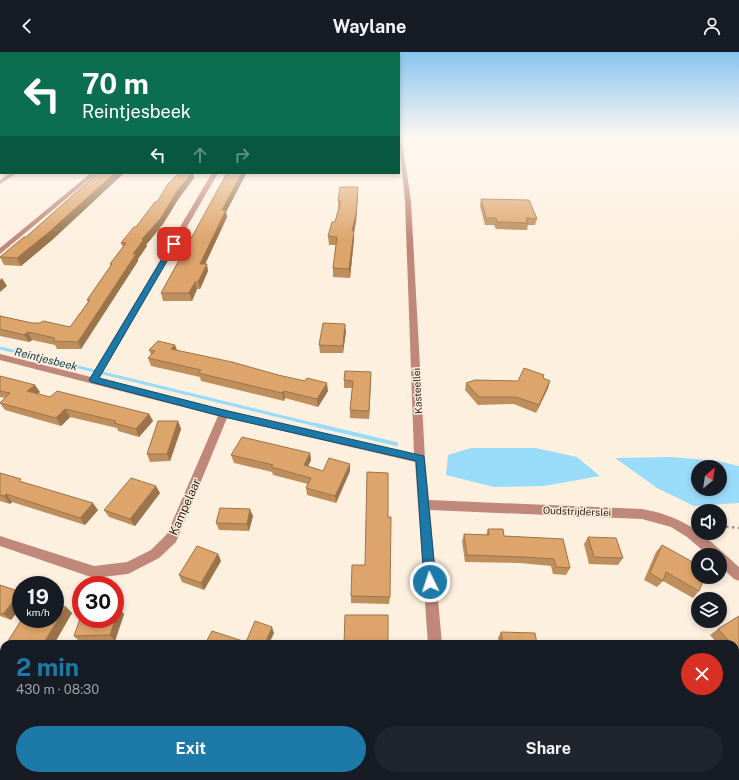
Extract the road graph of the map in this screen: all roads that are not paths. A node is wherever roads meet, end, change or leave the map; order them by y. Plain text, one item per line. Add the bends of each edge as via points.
1 (404, 172) edge
2 (12, 174) edge
3 (93, 174) edge
4 (214, 174) edge
5 (0, 182) edge
6 (0, 252) edge
7 (0, 357) edge
8 (94, 380) junction
9 (224, 414) junction
10 (420, 459) junction
11 (425, 505) junction
12 (0, 541) edge
13 (710, 548) edge
14 (727, 564) edge
15 (739, 575) edge
16 (435, 640) edge

1 - 10 street, Kasteellei via 408,202
2 - 5 street
3 - 6 street
4 - 8 street
7 - 8 street
8 - 9 street
9 - 10 street
9 - 12 street, Kampelaar via 172,538 155,554 128,568 94,572
10 - 11 street, Kasteellei
11 - 13 street, Oudstrijderslei via 659,516 694,532
11 - 16 street, Kasteellei
14 - 15 street

